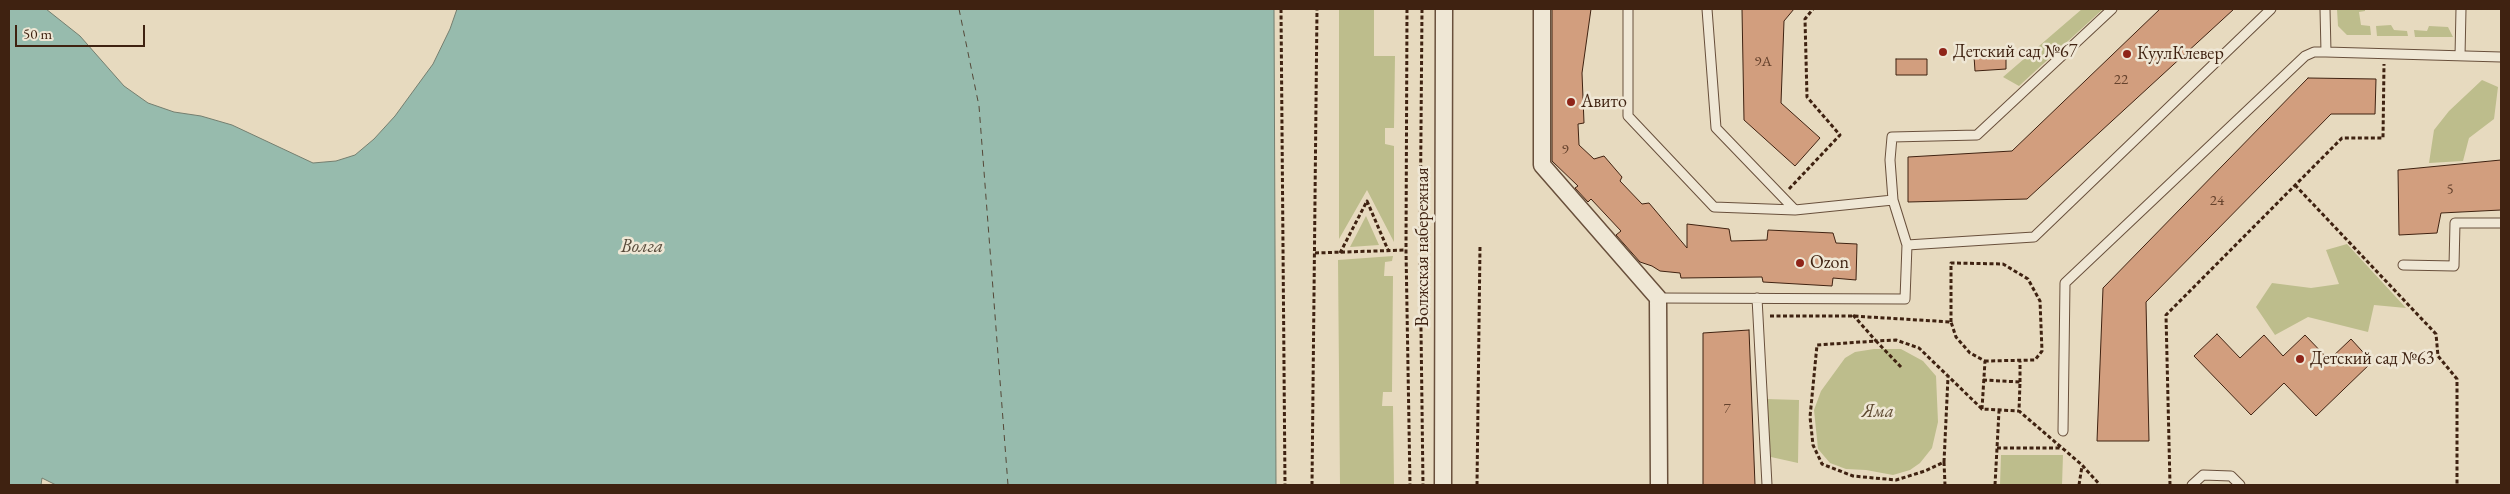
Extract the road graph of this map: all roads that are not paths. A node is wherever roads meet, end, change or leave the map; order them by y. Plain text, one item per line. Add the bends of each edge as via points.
1 (1444, 9) edge
2 (1542, 9) edge
3 (1628, 9) edge
4 (1707, 9) edge
5 (2112, 9) edge
6 (2271, 9) edge
7 (2325, 9) edge
8 (2461, 9) edge
9 (2326, 52) junction
10 (2460, 56) junction
11 (2501, 57) edge
12 (1893, 200) junction
13 (1795, 210) junction
14 (2501, 223) edge
15 (1907, 245) junction
16 (2403, 265) dead end
17 (1658, 298) junction
18 (1757, 298) junction
19 (2063, 431) dead end
20 (1443, 485) edge
21 (1659, 485) edge
22 (1767, 485) edge
23 (2192, 485) edge
24 (2240, 485) edge

1 - 20 street, Волжская набережная
2 - 17 street via 1542,165
3 - 13 lane via 1628,116 1714,207
4 - 13 lane via 1716,128
5 - 12 lane via 1977,135 1892,137
6 - 15 lane via 2034,237
7 - 9 lane
8 - 10 lane
9 - 10 lane
9 - 19 lane via 2305,56 2065,283
10 - 11 lane
12 - 13 lane
12 - 15 lane
14 - 16 lane via 2455,223 2454,266
15 - 18 lane via 1904,299
17 - 18 lane
17 - 21 street
18 - 22 lane
23 - 24 lane via 2204,475 2231,476

